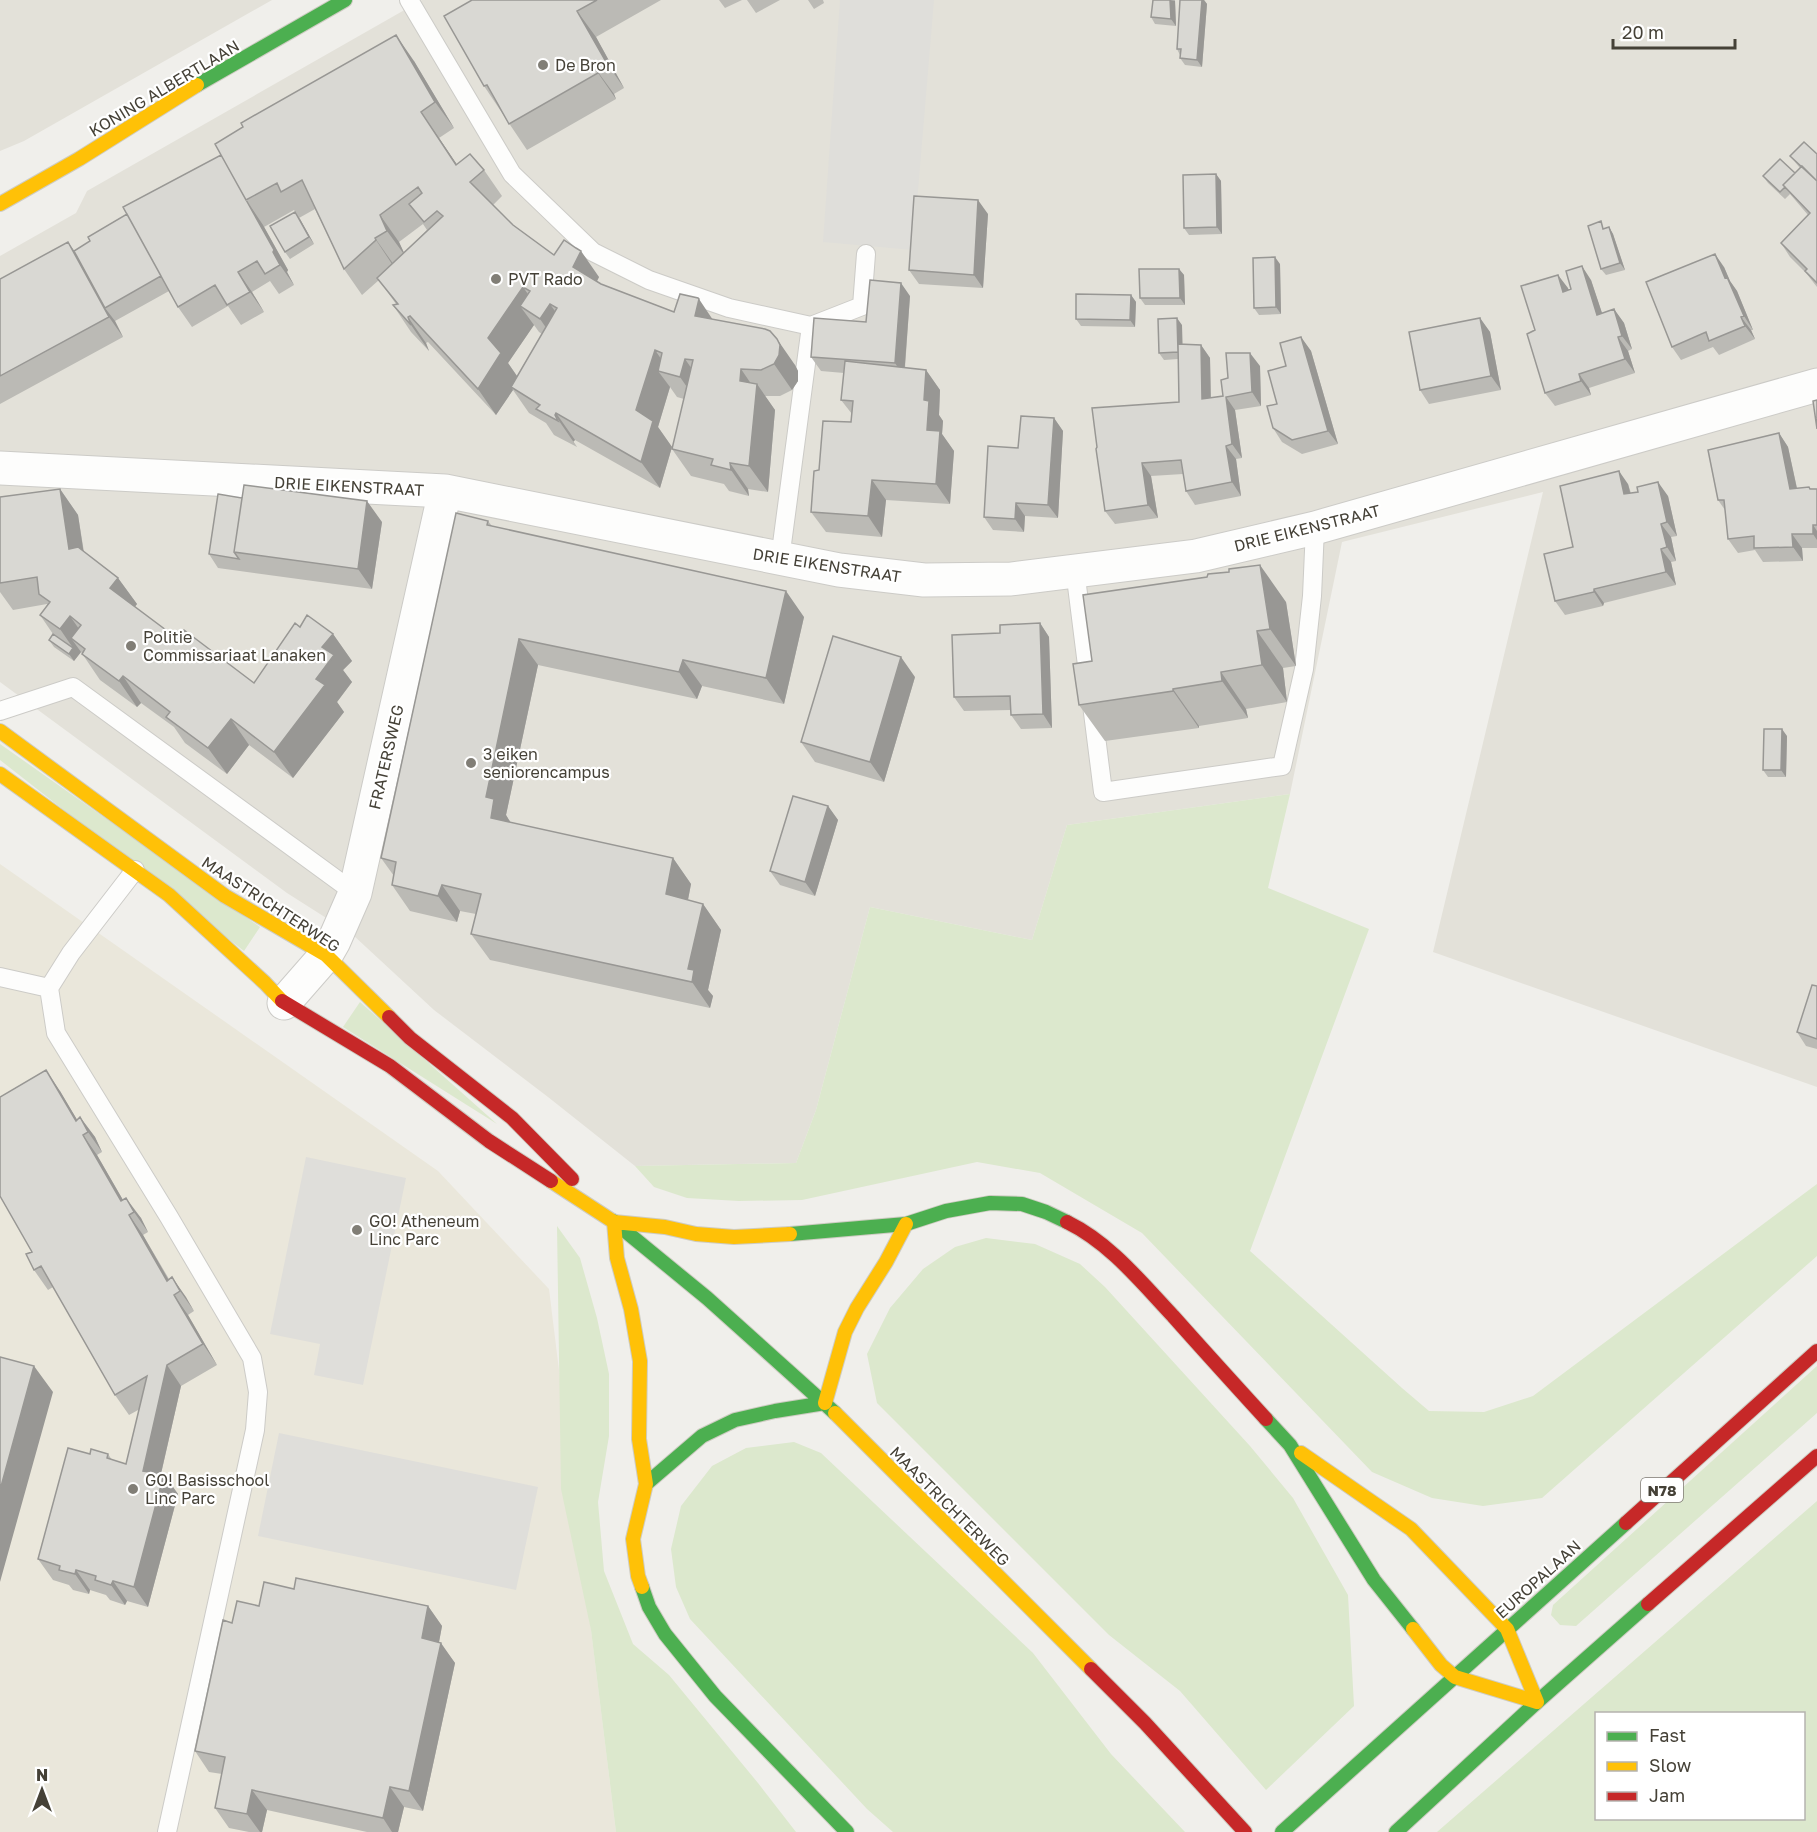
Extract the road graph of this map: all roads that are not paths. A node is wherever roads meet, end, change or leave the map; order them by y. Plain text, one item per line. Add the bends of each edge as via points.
1 (345, 0) edge
2 (409, 0) edge
3 (0, 204) edge
4 (866, 254) dead end
5 (811, 326) junction
6 (1817, 385) edge
7 (0, 468) edge
8 (446, 491) junction
9 (1315, 528) junction
10 (780, 559) junction
11 (1075, 570) junction
12 (0, 711) edge
13 (0, 730) edge
14 (0, 774) edge
15 (135, 870) junction
16 (355, 893) junction
17 (326, 955) junction
18 (0, 977) edge
19 (49, 988) junction
20 (284, 1003) junction
21 (614, 1222) junction
22 (906, 1224) junction
23 (1817, 1351) edge
24 (825, 1403) junction
25 (1290, 1445) junction
26 (1817, 1456) edge
27 (646, 1484) junction
28 (1507, 1629) junction
29 (1455, 1677) junction
30 (1537, 1702) junction
31 (844, 1831) edge
32 (167, 1832) edge
33 (1245, 1832) edge
34 (1282, 1832) edge
35 (1396, 1832) edge

1 - 3 main road, KONING ALBERTLAAN
2 - 5 lane via 512,174 593,252 649,279 729,308
4 - 5 lane via 862,306
5 - 10 lane
6 - 9 street, DRIE EIKENSTRAAT
7 - 8 street, DRIE EIKENSTRAAT
8 - 10 street, DRIE EIKENSTRAAT
8 - 16 street, FRATERSWEG
9 - 11 street, DRIE EIKENSTRAAT via 1196,556
9 - 11 lane via 1304,669 1282,766 1103,792
10 - 11 street, DRIE EIKENSTRAAT via 924,580 1011,579
12 - 16 lane via 73,687
13 - 17 main road, MAASTRICHTERWEG via 225,896
14 - 15 main road, MAASTRICHTERWEG
15 - 19 lane
15 - 20 main road, MAASTRICHTERWEG via 198,920
16 - 17 street, FRATERSWEG
17 - 20 street, FRATERSWEG
17 - 21 main road, MAASTRICHTERWEG via 410,1038 512,1118
18 - 19 lane
19 - 32 lane via 56,1033 252,1358 258,1392 252,1441
20 - 21 main road, MAASTRICHTERWEG via 390,1066 489,1142
21 - 22 main road via 734,1237
21 - 24 main road, MAASTRICHTERWEG
21 - 27 main road via 617,1258 640,1360 639,1438
22 - 24 main road via 845,1332
22 - 25 main road via 990,1203 1022,1204 1085,1231 1138,1278
23 - 28 main road, EUROPALAAN / N78
24 - 27 main road via 735,1420 702,1437
24 - 33 main road, MAASTRICHTERWEG via 1145,1723
25 - 28 main road via 1411,1529
25 - 29 main road via 1374,1580 1441,1665
26 - 30 main road
27 - 31 main road via 633,1539 638,1576 649,1607 665,1634 715,1696
28 - 29 main road, EUROPALAAN / N78
28 - 30 main road
29 - 30 main road
29 - 34 main road, EUROPALAAN / N78
30 - 35 main road

